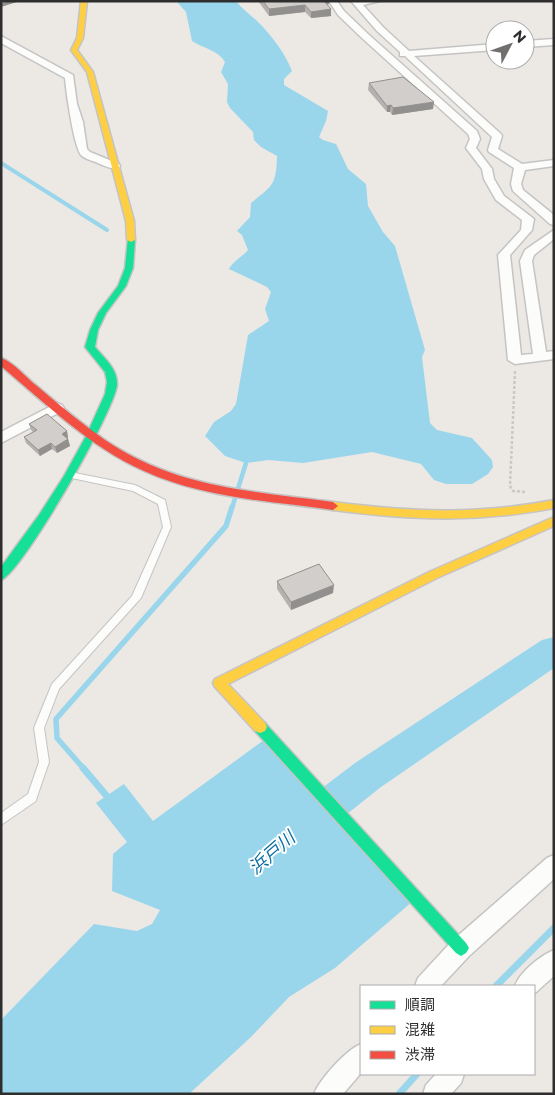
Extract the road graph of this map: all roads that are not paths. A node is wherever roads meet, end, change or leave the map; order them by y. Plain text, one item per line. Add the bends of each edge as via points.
1 (84, 1) edge
2 (333, 1) edge
3 (376, 1) edge
4 (356, 2) edge
5 (1, 39) edge
6 (554, 42) edge
7 (535, 43) edge
8 (485, 47) edge
9 (18, 48) junction
10 (1, 53) edge
11 (407, 54) junction
12 (386, 55) junction
13 (554, 163) edge
14 (115, 166) junction
15 (520, 167) junction
16 (554, 222) edge
17 (554, 232) edge
18 (554, 355) edge
19 (540, 357) junction
20 (1, 361) edge
21 (57, 408) junction
22 (92, 436) junction
23 (1, 438) edge
24 (70, 474) junction
25 (554, 504) edge
26 (554, 521) edge
27 (1, 576) edge
28 (1, 820) edge
29 (554, 865) edge
30 (461, 948) junction
31 (554, 961) edge
32 (427, 985) edge
33 (527, 985) edge
34 (360, 1057) edge
35 (451, 1075) edge
36 (326, 1094) edge
37 (435, 1094) edge

1 - 14 street via 80,38 74,50 87,64
2 - 12 street
3 - 4 street
4 - 11 street
5 - 9 street
6 - 7 street
8 - 11 street
9 - 10 street
9 - 14 street via 70,77 82,149 86,154
11 - 12 street
11 - 15 street via 497,136 493,150
12 - 19 street via 473,133 475,139 471,148 500,198 528,219 525,233 506,249 504,255 515,360
13 - 15 street
14 - 22 street via 130,221 132,248 122,286 102,313 90,348 110,369 113,384
15 - 16 street via 516,184 518,191
17 - 19 street via 529,253 526,261
18 - 19 street
20 - 21 street
21 - 22 street
21 - 23 street
22 - 24 street
22 - 25 street via 153,471 214,489 272,498 377,512 454,517 510,514
24 - 27 street via 25,545
24 - 28 lane via 135,488 153,497 162,502 167,527 136,598 54,687 39,728 44,762 32,796
26 - 30 street via 433,574 219,683
29 - 30 street
30 - 32 street
31 - 33 street
34 - 36 street
35 - 37 street

